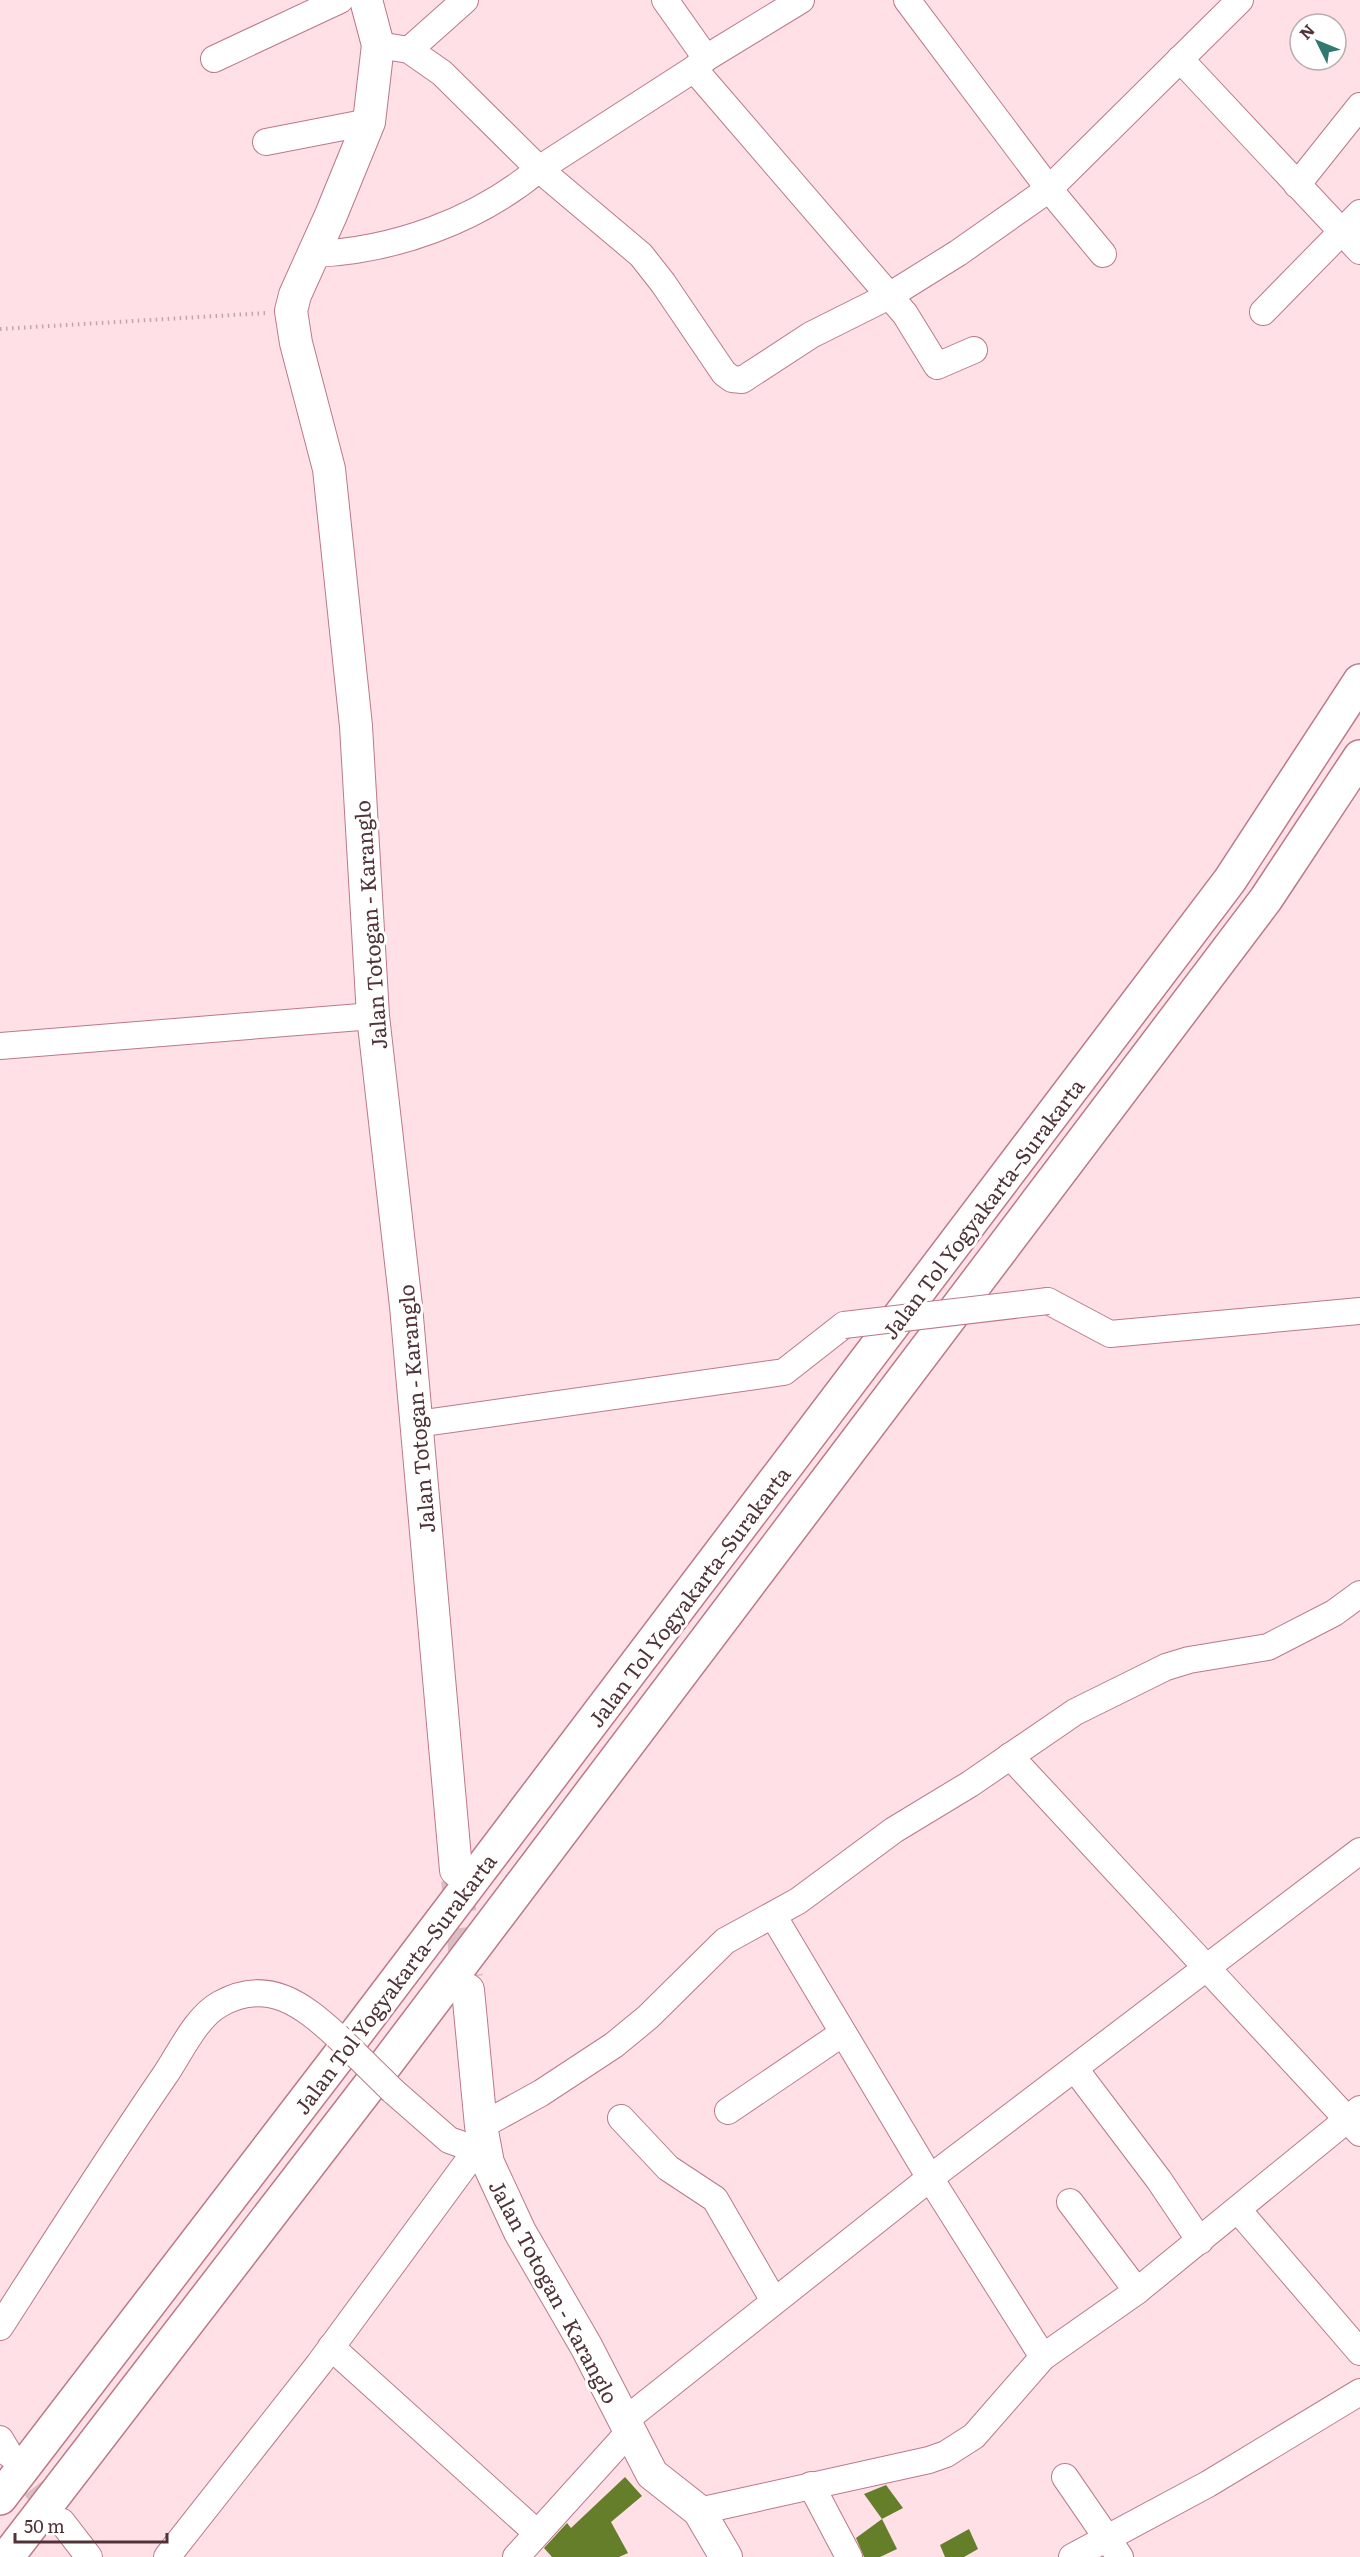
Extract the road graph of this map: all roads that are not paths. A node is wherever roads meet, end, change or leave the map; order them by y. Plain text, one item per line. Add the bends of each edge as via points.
1 (340, 0) edge
2 (366, 0) edge
3 (465, 0) edge
4 (665, 0) edge
5 (801, 0) edge
6 (907, 0) edge
7 (1240, 0) edge
8 (378, 45) junction
9 (409, 50) junction
10 (214, 59) dead end
11 (1180, 59) junction
12 (700, 64) junction
13 (1360, 106) edge
14 (369, 122) junction
15 (266, 142) dead end
16 (539, 169) junction
17 (1297, 185) junction
18 (1049, 189) junction
19 (1360, 213) edge
20 (1342, 232) junction
21 (1360, 251) edge
22 (1103, 254) dead end
23 (301, 282) junction
24 (889, 296) junction
25 (1263, 312) dead end
26 (974, 350) dead end
27 (1360, 681) edge
28 (1360, 757) edge
29 (373, 1016) junction
30 (0, 1046) edge
31 (1360, 1311) edge
32 (417, 1424) junction
33 (1360, 1594) edge
34 (1010, 1756) junction
35 (1360, 1851) edge
36 (456, 1870) tunnel mouth
37 (774, 1917) junction
38 (1208, 1968) junction
39 (468, 1990) tunnel mouth
40 (843, 2033) junction
41 (1075, 2069) junction
42 (728, 2111) dead end
43 (621, 2118) dead end
44 (1356, 2120) edge
45 (480, 2139) junction
46 (930, 2178) junction
47 (1070, 2202) dead end
48 (1238, 2210) junction
49 (1200, 2241) junction
50 (1137, 2291) junction
51 (774, 2301) junction
52 (0, 2327) edge
53 (331, 2347) junction
54 (1360, 2352) edge
55 (1043, 2357) junction
56 (1360, 2392) edge
57 (627, 2426) junction
58 (1065, 2477) dead end
59 (811, 2485) junction
60 (0, 2499) edge
61 (699, 2511) junction
62 (62, 2522) tunnel mouth
63 (537, 2533) junction
64 (1114, 2548) edge
65 (8, 2557) edge
66 (89, 2557) edge
67 (166, 2557) edge
68 (516, 2557) edge
69 (726, 2557) edge
70 (849, 2557) edge
71 (1071, 2557) edge

1 - 10 street
2 - 8 main road
3 - 9 street
4 - 12 street
5 - 12 street
6 - 18 street
7 - 11 street
8 - 9 street
8 - 14 main road
9 - 16 street via 442,73
11 - 17 street
11 - 18 street
12 - 16 street
12 - 24 street
13 - 17 street
14 - 15 street
14 - 23 main road
16 - 23 street via 519,186 473,213 363,250
16 - 24 street via 641,255 723,373 732,378 742,380 811,335
17 - 20 street
18 - 22 street
18 - 24 street
19 - 20 street
20 - 21 street
20 - 25 street
23 - 29 main road, Jalan Totogan - Karanglo via 296,343 329,470 356,726
24 - 26 street via 914,327 937,366
27 - 60 highway, Jalan Tol Yogyakarta–Surakarta via 1230,880
28 - 65 highway, Jalan Tol Yogyakarta–Surakarta via 1259,909 383,2068
29 - 30 street
29 - 32 main road, Jalan Totogan - Karanglo
31 - 32 street, bridge via 1110,1334 1048,1301 844,1325 784,1372
32 - 36 main road, Jalan Totogan - Karanglo
33 - 34 street via 1334,1613 1268,1647 1189,1660 1145,1676 1075,1712
34 - 37 street via 894,1830
34 - 38 street
35 - 38 street
37 - 40 street
37 - 45 street via 750,1925 725,1941 648,2017
38 - 41 street
38 - 44 street
39 - 45 main road, Jalan Totogan - Karanglo
40 - 42 street
40 - 46 street
41 - 46 street
41 - 49 street
43 - 51 street via 668,2168 715,2199
44 - 48 street
45 - 52 street, bridge via 449,2140 312,2013 286,1997 256,1993 238,1997 211,2010 112,2152
45 - 53 street
45 - 57 main road, Jalan Totogan - Karanglo via 520,2232
46 - 51 street
46 - 55 street
47 - 50 street
48 - 49 street
48 - 54 street
49 - 50 street
50 - 55 street
51 - 57 street
53 - 63 street
53 - 67 street
55 - 59 street via 974,2436 946,2454
56 - 64 street
57 - 61 main road, Jalan Totogan - Karanglo via 652,2474
57 - 63 street
58 - 64 street
59 - 61 street
59 - 70 street
61 - 69 main road, Jalan Totogan - Karanglo
62 - 66 street
63 - 68 street
64 - 71 street

